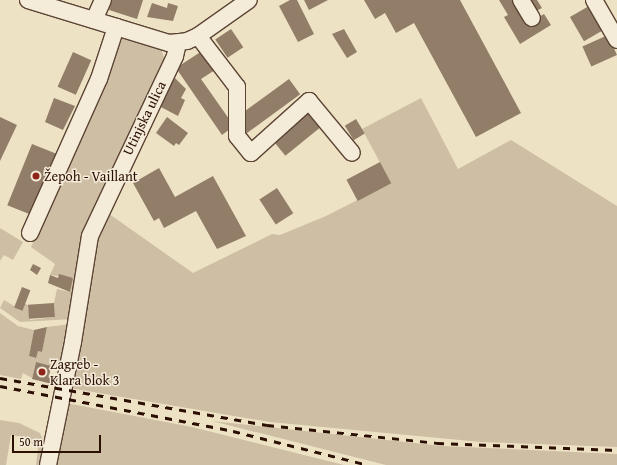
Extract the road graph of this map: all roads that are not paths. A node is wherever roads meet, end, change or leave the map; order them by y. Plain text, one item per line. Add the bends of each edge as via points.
1 (28, 0) edge
2 (102, 0) edge
3 (249, 0) edge
4 (521, 0) edge
5 (594, 0) edge
6 (532, 18) dead end
7 (94, 20) junction
8 (116, 27) junction
9 (198, 36) junction
10 (617, 40) edge
11 (178, 43) junction
12 (352, 153) dead end
13 (30, 233) dead end
14 (48, 465) edge

1 - 7 street
2 - 7 street
3 - 9 street
4 - 6 street
5 - 10 street
7 - 8 street
8 - 11 street via 161,42
8 - 13 street via 99,79
9 - 11 street
9 - 12 street via 237,87 237,136 251,153 310,101
11 - 14 street, Utinjska ulica via 175,56 90,236 73,342

